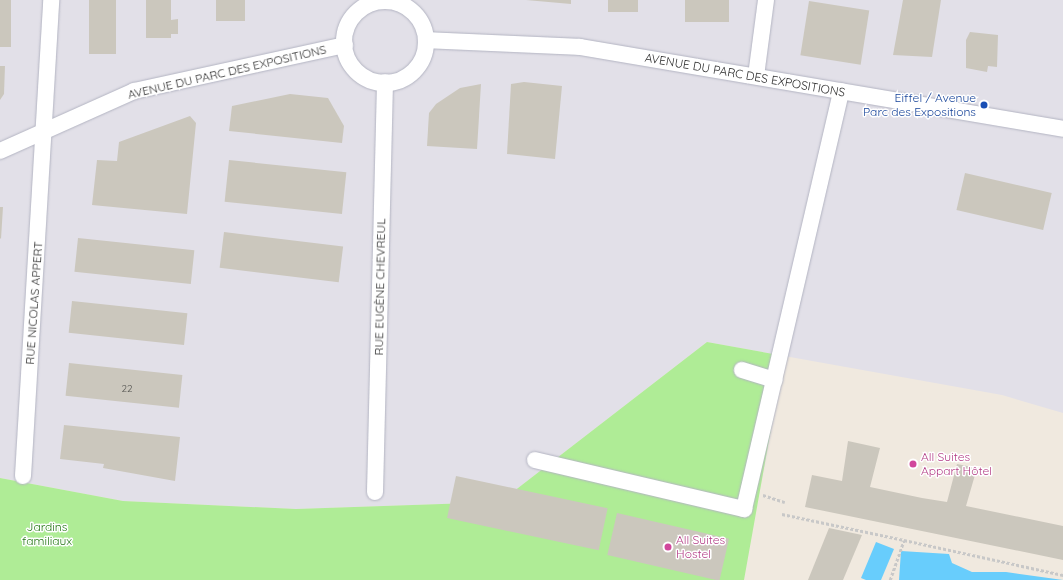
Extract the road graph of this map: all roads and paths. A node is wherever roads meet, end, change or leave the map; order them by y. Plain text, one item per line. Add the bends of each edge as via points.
1 (51, 0) edge
2 (387, 0) edge
3 (766, 0) edge
4 (426, 40) junction
5 (345, 45) junction
6 (756, 76) junction
7 (385, 82) junction
8 (841, 91) junction
9 (46, 129) junction
10 (1063, 129) edge
11 (0, 151) edge
12 (742, 370) dead end
13 (774, 380) junction
14 (535, 460) dead end
15 (23, 476) dead end
16 (749, 490) junction
17 (374, 492) dead end
18 (785, 502) dead end
19 (782, 514) dead end
20 (904, 540) junction
21 (1063, 575) edge
22 (890, 580) edge

1 - 9 street, RUE NICOLAS APPERT
2 - 4 street via 403,5 417,16
2 - 5 street via 367,5 356,14 347,26
3 - 6 street
4 - 6 street, AVENUE DU PARC DES EXPOSITIONS via 580,47
4 - 7 street via 416,69 398,80
5 - 7 street via 359,73
5 - 9 street, AVENUE DU PARC DES EXPOSITIONS via 134,90
6 - 8 street, AVENUE DU PARC DES EXPOSITIONS
7 - 17 street, RUE EUGÈNE CHEVREUL
8 - 10 street, AVENUE DU PARC DES EXPOSITIONS
8 - 13 street
9 - 11 street, AVENUE DU PARC DES EXPOSITIONS
9 - 15 street, RUE NICOLAS APPERT
12 - 13 street
13 - 16 street
14 - 16 street via 744,510
16 - 18 path
19 - 20 path
20 - 21 path
20 - 22 path

